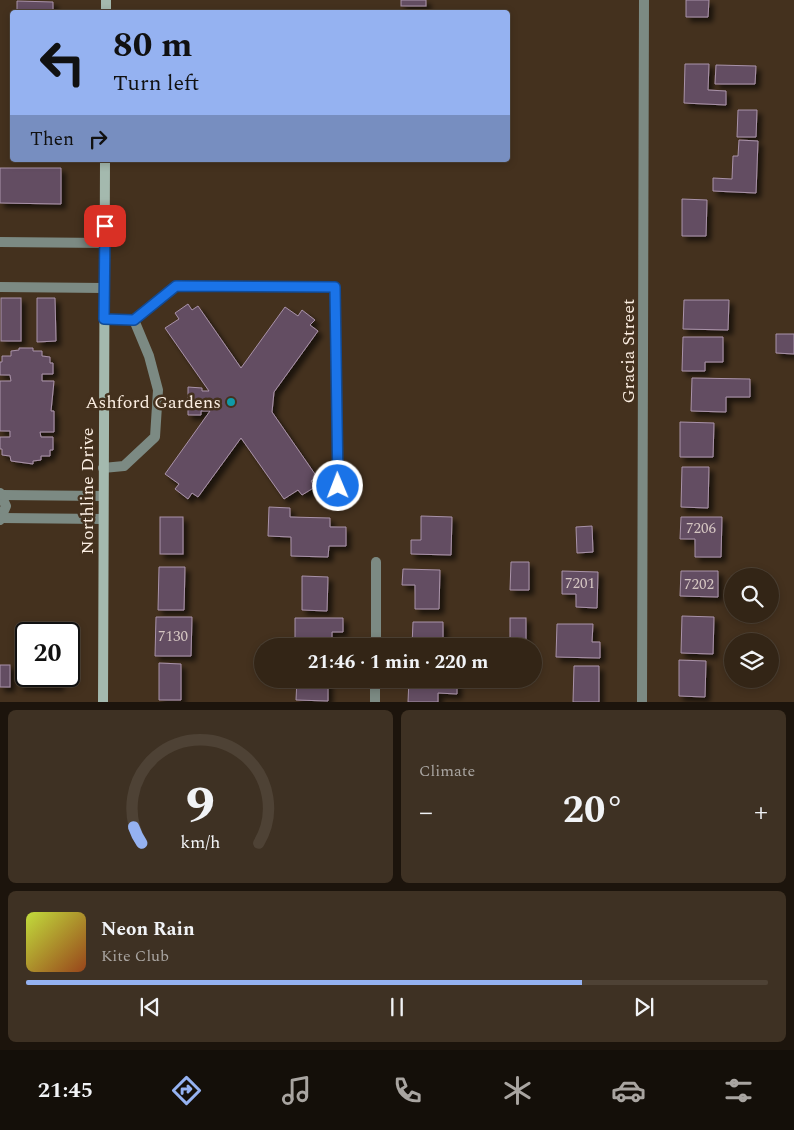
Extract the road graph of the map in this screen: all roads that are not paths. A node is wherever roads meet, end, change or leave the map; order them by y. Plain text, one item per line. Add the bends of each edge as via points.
1 (644, 0) edge
2 (105, 162) edge
3 (0, 242) edge
4 (104, 243) junction
5 (0, 287) edge
6 (104, 288) junction
7 (104, 319) junction
8 (134, 320) junction
9 (103, 468) junction
10 (338, 486) dead end
11 (1, 494) edge
12 (103, 496) junction
13 (1, 519) edge
14 (103, 519) junction
15 (376, 562) dead end
16 (376, 638) edge
17 (375, 688) edge
18 (103, 702) edge
19 (375, 702) edge
20 (642, 702) edge

1 - 20 street, Gracia Street
2 - 4 street, Northline Drive
3 - 4 street
4 - 6 street, Northline Drive
5 - 6 street
6 - 7 street, Northline Drive
7 - 8 street
7 - 9 street, Northline Drive
8 - 9 street via 149,356 158,390 155,437 124,466
8 - 10 street via 176,286 335,287
9 - 12 street, Northline Drive
11 - 12 street
11 - 13 street via 6,506
12 - 14 street, Northline Drive
13 - 14 street
14 - 18 street, Northline Drive
15 - 16 street
17 - 19 street

